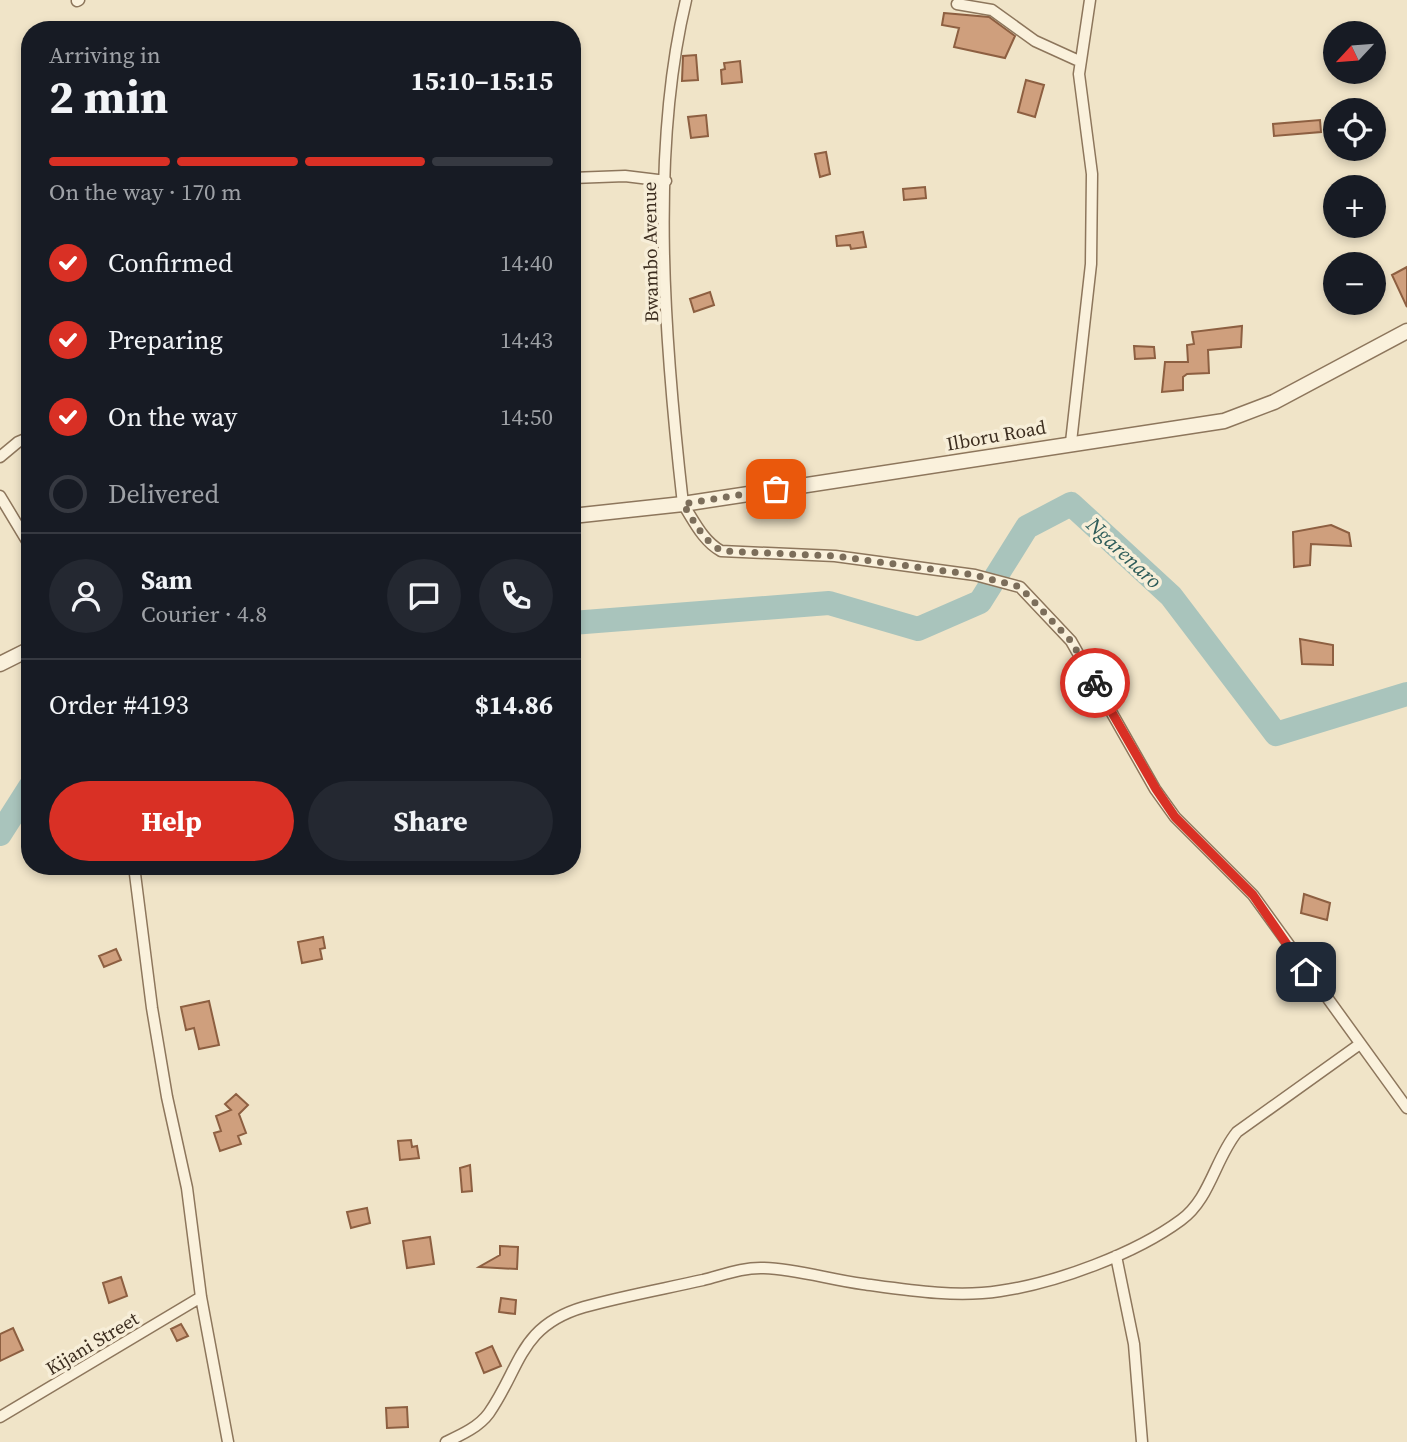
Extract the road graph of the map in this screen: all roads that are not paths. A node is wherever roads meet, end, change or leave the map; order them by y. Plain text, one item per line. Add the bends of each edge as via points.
1 (686, 0) edge
2 (1090, 0) edge
3 (957, 4) dead end
4 (1079, 61) junction
5 (581, 178) edge
6 (666, 181) junction
7 (1407, 331) edge
8 (21, 441) edge
9 (1071, 442) junction
10 (0, 457) edge
11 (0, 496) edge
12 (683, 504) junction
13 (581, 515) edge
14 (21, 531) edge
15 (21, 654) edge
16 (0, 664) edge
17 (135, 875) edge
18 (1360, 1044) junction
19 (1407, 1108) edge
20 (1116, 1256) junction
21 (201, 1297) junction
22 (0, 1417) edge
23 (228, 1442) edge
24 (446, 1442) edge
25 (1142, 1442) edge

1 - 6 street, Bwambo Avenue via 667,103
2 - 4 street
3 - 4 street via 992,10 1035,41
4 - 9 street via 1092,174 1091,264
5 - 6 street
6 - 12 street, Bwambo Avenue via 667,304
7 - 9 street, Ilboru Road via 1252,413 1187,427
8 - 10 street
9 - 12 street, Ilboru Road
11 - 14 street
12 - 13 street, Ilboru Road
12 - 18 street via 706,539 722,551 835,556 975,575 1020,587 1071,641 1175,817 1253,895
15 - 16 street
17 - 21 street via 152,1008 187,1188
18 - 19 street
18 - 20 street via 1237,1132 1195,1207 1181,1220
20 - 24 street via 1000,1291 901,1289 765,1268 737,1270 582,1307 525,1344 488,1414 466,1433
20 - 25 street via 1134,1344
21 - 22 street, Kijani Street
21 - 23 street

